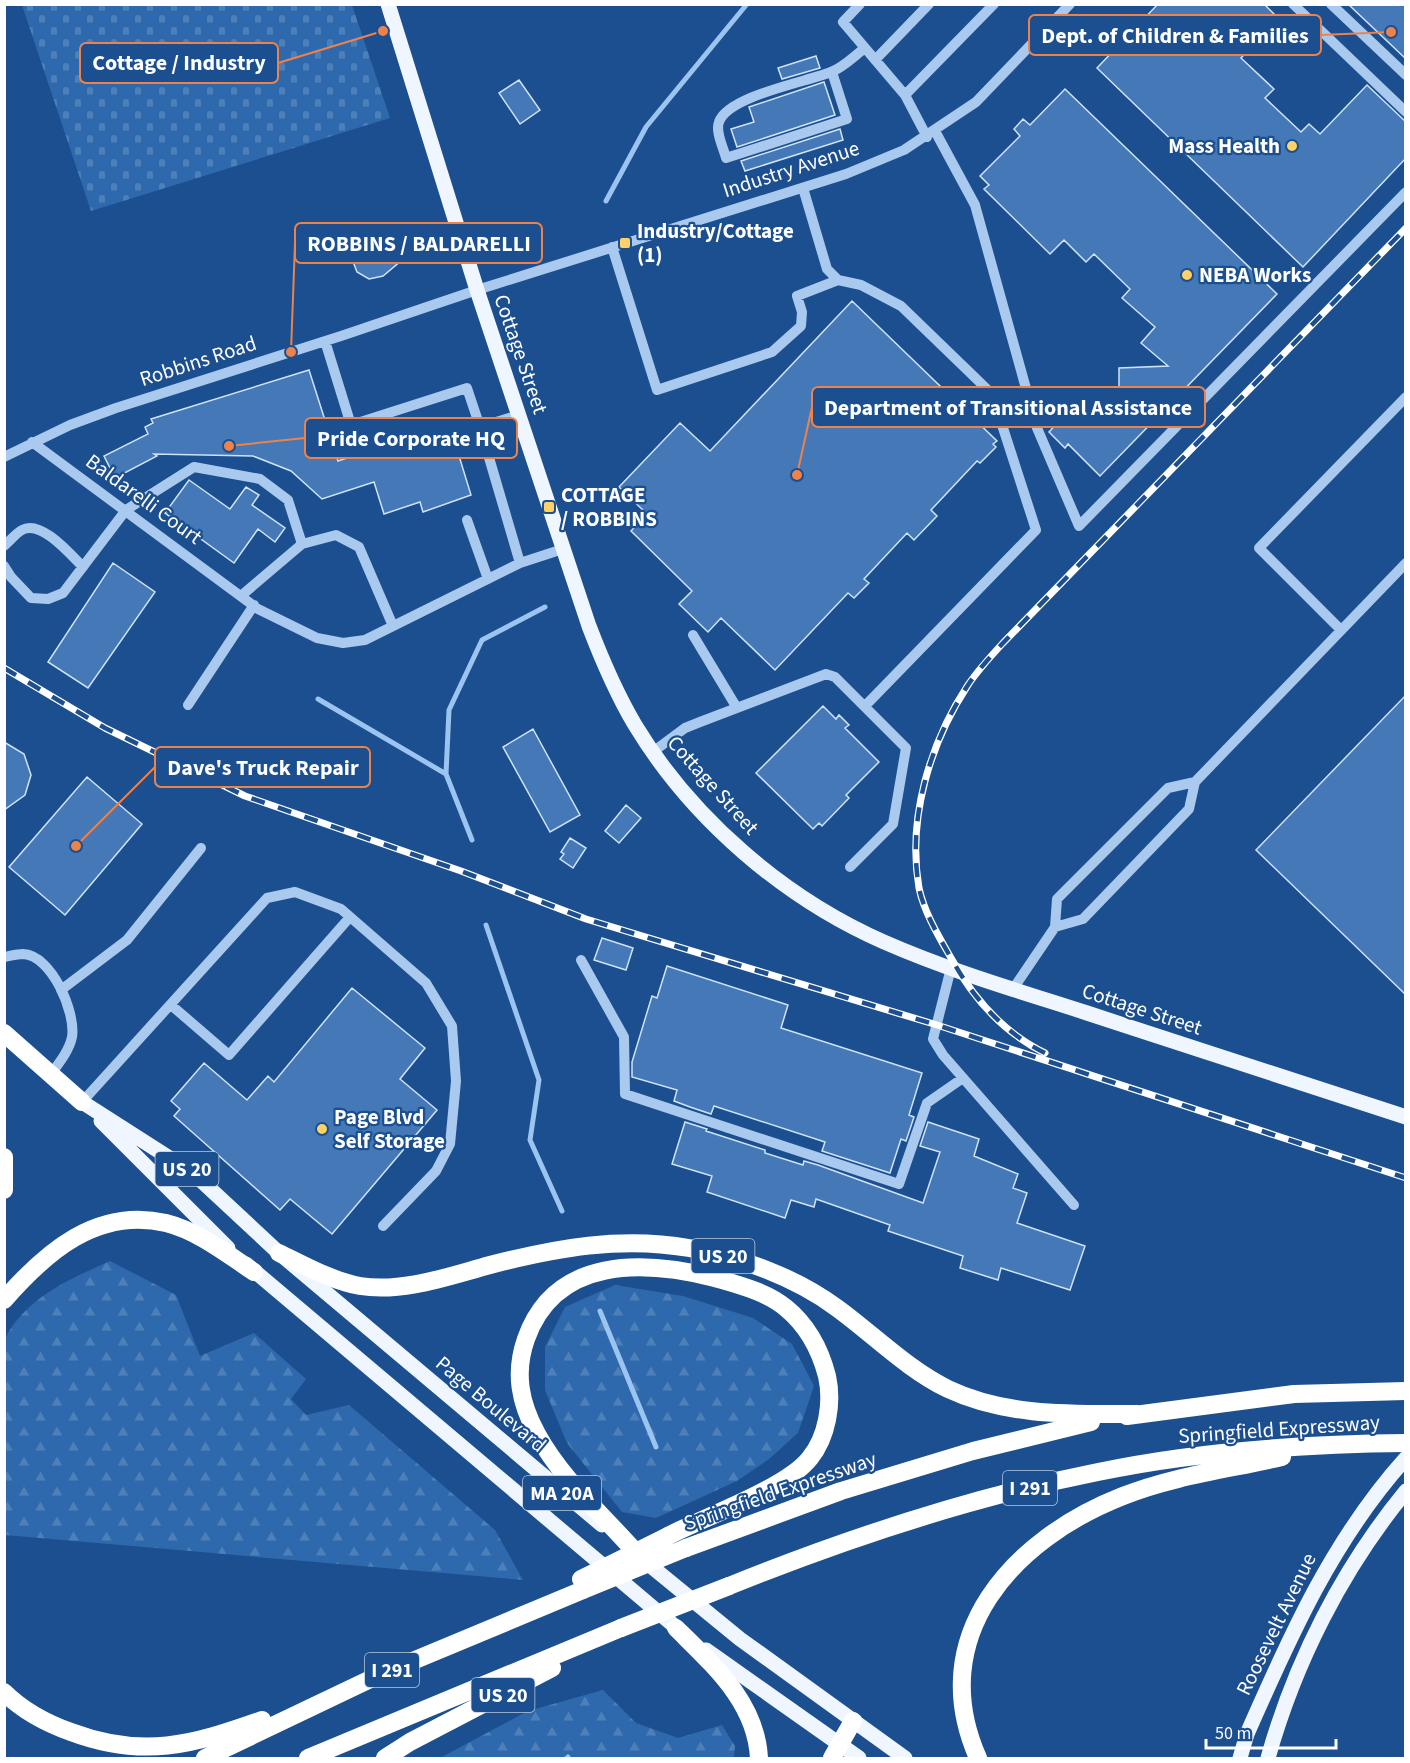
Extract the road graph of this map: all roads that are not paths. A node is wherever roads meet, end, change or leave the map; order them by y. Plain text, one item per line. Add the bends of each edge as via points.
1 (388, 4) edge
2 (860, 4) edge
3 (929, 4) edge
4 (994, 4) edge
5 (1070, 4) edge
6 (1293, 4) edge
7 (1331, 4) edge
8 (865, 48) junction
9 (875, 60) junction
10 (832, 72) junction
11 (1406, 75) edge
12 (905, 94) junction
13 (1406, 112) edge
14 (931, 134) junction
15 (803, 188) junction
16 (1406, 192) edge
17 (612, 247) junction
18 (838, 280) junction
19 (477, 290) junction
20 (325, 341) junction
21 (1406, 397) edge
22 (519, 415) junction
23 (480, 427) junction
24 (32, 442) junction
25 (4, 457) edge
26 (126, 510) junction
27 (467, 520) dead end
28 (302, 544) junction
29 (4, 546) edge
30 (563, 549) junction
31 (520, 563) junction
32 (1406, 563) edge
33 (4, 566) edge
34 (83, 567) junction
35 (488, 579) junction
36 (238, 592) junction
37 (254, 606) junction
38 (393, 626) junction
39 (1341, 630) junction
40 (693, 635) dead end
41 (188, 705) dead end
42 (865, 706) junction
43 (737, 708) junction
44 (654, 751) junction
45 (1195, 782) junction
46 (201, 848) dead end
47 (850, 867) dead end
48 (350, 917) junction
49 (1055, 927) junction
50 (4, 957) edge
51 (581, 960) dead end
52 (951, 968) junction
53 (1013, 989) junction
54 (61, 990) junction
55 (171, 1005) junction
56 (4, 1033) edge
57 (51, 1074) junction
58 (963, 1078) junction
59 (82, 1102) junction
60 (1406, 1117) edge
61 (4, 1157) edge
62 (4, 1190) edge
63 (1074, 1205) dead end
64 (383, 1226) dead end
65 (279, 1253) junction
66 (254, 1272) junction
67 (4, 1300) edge
68 (1406, 1391) edge
69 (1138, 1414) junction
70 (1406, 1443) edge
71 (1344, 1444) junction
72 (1406, 1458) edge
73 (1406, 1491) edge
74 (639, 1556) junction
75 (579, 1586) junction
76 (621, 1628) junction
77 (676, 1628) junction
78 (360, 1684) junction
79 (4, 1692) edge
80 (853, 1721) junction
81 (835, 1752) edge
82 (205, 1758) edge
83 (308, 1758) edge
84 (385, 1758) edge
85 (759, 1758) edge
86 (859, 1758) edge
87 (904, 1758) edge
88 (978, 1758) edge
89 (1240, 1758) edge
90 (1268, 1758) edge

1 - 19 main road, Cottage Street
2 - 8 street via 843,22
3 - 9 street
4 - 12 street
5 - 14 street, Industry Avenue via 976,102
6 - 13 street
7 - 11 street
8 - 9 street
8 - 10 street
9 - 12 street
10 - 10 street via 742,101 726,113 719,122 726,158 847,119
12 - 14 street
14 - 15 street, Industry Avenue via 904,150
14 - 16 street via 975,205 1037,428 1079,526
15 - 17 street, Industry Avenue
15 - 18 street via 826,269
17 - 18 street via 657,390 772,352 801,326 797,296
17 - 19 street, Industry Avenue
18 - 42 street via 861,285 901,306 992,394 1036,530
19 - 20 street, Robbins Road
19 - 22 main road, Cottage Street
20 - 23 street via 351,425 468,388
20 - 24 street, Robbins Road via 116,408
21 - 39 street via 1259,548
22 - 23 street
22 - 30 main road, Cottage Street
23 - 31 street
24 - 25 street, Robbins Road
24 - 26 street, Baldarelli Court
26 - 28 street via 194,467 260,479 288,500
26 - 34 street
26 - 36 street, Baldarelli Court
27 - 35 street
28 - 36 street
28 - 38 street via 336,535 359,547
29 - 34 street via 23,529 35,528 54,539
30 - 31 street, Baldarelli Court
30 - 44 main road, Cottage Street via 609,678
31 - 35 street, Baldarelli Court
32 - 39 street
33 - 34 street via 31,598 48,599 63,593
35 - 38 street, Baldarelli Court
36 - 37 street, Baldarelli Court
37 - 38 street, Baldarelli Court via 317,638 343,643 365,640
37 - 41 street
39 - 45 street
40 - 43 street
42 - 43 street via 835,677 826,674
42 - 47 street via 906,748 892,824
43 - 44 street via 685,728
44 - 52 main road, Cottage Street via 713,822 752,860 797,894 873,937
45 - 49 street via 1189,809 1083,919
45 - 49 street via 1168,788 1057,899
46 - 54 street via 127,940
48 - 55 street via 341,909 296,892 267,898
48 - 55 street via 228,1055
48 - 64 street via 426,983 452,1026 456,1081 450,1144 436,1171
49 - 53 street
50 - 54 street via 25,954 37,960
51 - 58 street via 624,1037 625,1094 899,1185 927,1102
52 - 53 main road, Cottage Street
52 - 58 street via 933,1039
53 - 60 main road, Cottage Street
54 - 57 street via 71,1017 72,1036 67,1052
55 - 59 street
56 - 57 highway, Page Boulevard / US 20
57 - 59 highway, Page Boulevard / US 20
58 - 63 street
59 - 65 main road, Page Boulevard / US 20 via 193,1173
59 - 66 main road, Page Boulevard / US 20
61 - 62 highway
65 - 69 highway, US 20 via 343,1281 379,1287 417,1283 585,1245 631,1242 688,1248 750,1265 815,1294 916,1370 955,1391 988,1403 1030,1411
65 - 74 main road, Page Boulevard / MA 20A
66 - 67 highway via 183,1230 155,1222 120,1221 87,1230 64,1242
66 - 77 main road, Page Boulevard / US 20
68 - 69 highway, Springfield Expressway / I 291 via 1294,1394
69 - 75 highway, Springfield Expressway / I 291, bridge via 1078,1424 973,1451 785,1510
70 - 71 highway, Springfield Expressway / I 291
71 - 76 highway, Springfield Expressway / I 291, bridge via 1181,1459 1067,1478 876,1532
71 - 88 highway via 1138,1491 1113,1500 1051,1534 993,1590 969,1632 960,1700
72 - 89 main road, Roosevelt Avenue via 1370,1501 1313,1590 1246,1734
73 - 90 main road, Roosevelt Avenue via 1382,1521 1326,1611 1280,1715
74 - 75 highway, bridge via 556,1464 537,1434 519,1388 522,1348 535,1318 566,1285 605,1270 638,1267 682,1271 772,1298 792,1313 820,1352 829,1397 818,1448 805,1465 776,1485 668,1536
74 - 80 main road, Page Boulevard / MA 20A via 740,1640
75 - 78 highway, Springfield Expressway / I 291
76 - 83 highway, Springfield Expressway / I 291
76 - 84 highway, US 20
77 - 81 main road, Page Boulevard
77 - 85 highway, US 20 via 741,1700 756,1731
78 - 79 highway via 216,1737 139,1747 114,1746 61,1728 23,1708
78 - 82 highway, Springfield Expressway / I 291
80 - 81 highway
80 - 87 main road, Page Boulevard / MA 20A
81 - 86 main road, Page Boulevard

